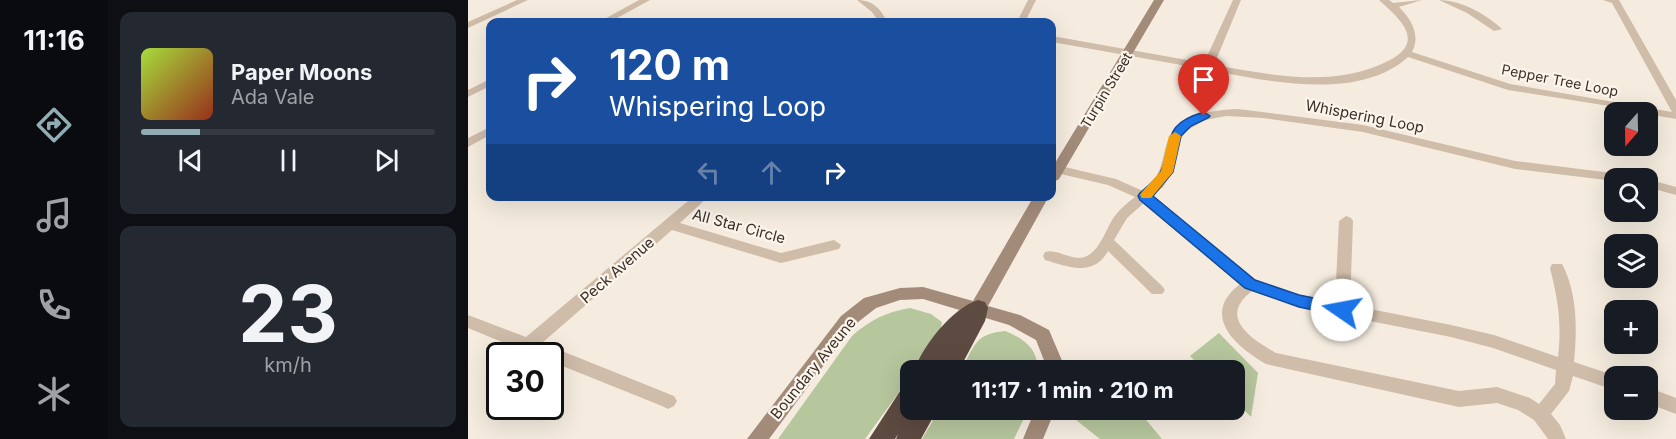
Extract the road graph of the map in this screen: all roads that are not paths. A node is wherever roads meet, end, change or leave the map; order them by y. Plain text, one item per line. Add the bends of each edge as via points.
1 (524, 0) edge
2 (646, 0) edge
3 (861, 0) edge
4 (1032, 0) edge
5 (1159, 0) edge
6 (1237, 0) edge
7 (1418, 0) edge
8 (1443, 0) edge
9 (1607, 0) edge
10 (1388, 3) edge
11 (612, 18) edge
12 (881, 18) edge
13 (1023, 18) edge
14 (468, 25) edge
15 (1497, 29) dead end
16 (1056, 40) edge
17 (1129, 53) junction
18 (1407, 53) junction
19 (1208, 66) junction
20 (486, 84) edge
21 (470, 92) edge
22 (486, 96) edge
23 (1676, 110) edge
24 (1676, 116) edge
25 (486, 132) edge
26 (468, 143) edge
27 (1056, 167) edge
28 (1056, 173) edge
29 (1604, 177) edge
30 (1658, 186) edge
31 (1676, 191) edge
32 (1145, 196) junction
33 (698, 201) edge
34 (1039, 201) edge
35 (1346, 221) dead end
36 (669, 225) junction
37 (1107, 242) junction
38 (834, 245) dead end
39 (1050, 256) dead end
40 (1557, 268) dead end
41 (1250, 284) junction
42 (1156, 290) dead end
43 (978, 308) junction
44 (1342, 310) junction
45 (468, 321) edge
46 (525, 342) edge
47 (532, 342) edge
48 (564, 358) edge
49 (931, 360) edge
50 (954, 360) edge
51 (1053, 360) edge
52 (1565, 365) junction
53 (1604, 379) edge
54 (1658, 399) edge
55 (668, 401) dead end
56 (1676, 406) edge
57 (900, 410) edge
58 (1539, 414) junction
59 (919, 420) edge
60 (1041, 420) edge
61 (757, 439) edge
62 (881, 439) edge
63 (908, 439) edge
64 (1033, 439) edge
65 (1557, 439) edge

1 - 14 street
2 - 11 street
3 - 12 street
4 - 13 street
5 - 17 street, Turpin Street
6 - 19 street
7 - 10 street
8 - 15 street via 1470,11
9 - 23 street via 1615,1
10 - 18 street via 1403,15 1411,33
16 - 17 street
17 - 19 street
17 - 27 street, Turpin Street
18 - 19 street via 1383,70 1337,80 1281,79
18 - 24 street, Pepper Tree Loop via 1508,87
20 - 21 street
21 - 22 street
25 - 26 street
28 - 32 street via 1112,182
29 - 32 street, Whispering Loop via 1561,174 1387,133 1237,112 1204,116 1187,124 1175,135 1167,172
30 - 31 street
32 - 37 street, Whispering Loop via 1116,223
32 - 41 street
33 - 36 street, Peck Avenue
34 - 43 street
35 - 44 street
36 - 38 street, All Star Circle via 781,258
36 - 47 street, Peck Avenue
37 - 39 street, Whispering Loop via 1088,263
37 - 42 street
40 - 52 street via 1566,300 1569,333
41 - 44 street via 1299,301
41 - 58 street via 1234,298 1230,311 1234,330 1249,347 1272,359 1459,399 1497,395
43 - 49 highway via 963,317
43 - 50 highway
43 - 51 street, Boundary Aveune via 1043,335
43 - 61 street, Boundary Aveune via 923,293 900,294 870,303 847,321
44 - 52 street via 1451,331
45 - 46 street
48 - 55 street
52 - 53 street
52 - 58 street via 1563,386
54 - 56 street
57 - 62 highway
58 - 65 street
59 - 63 highway
60 - 64 street

